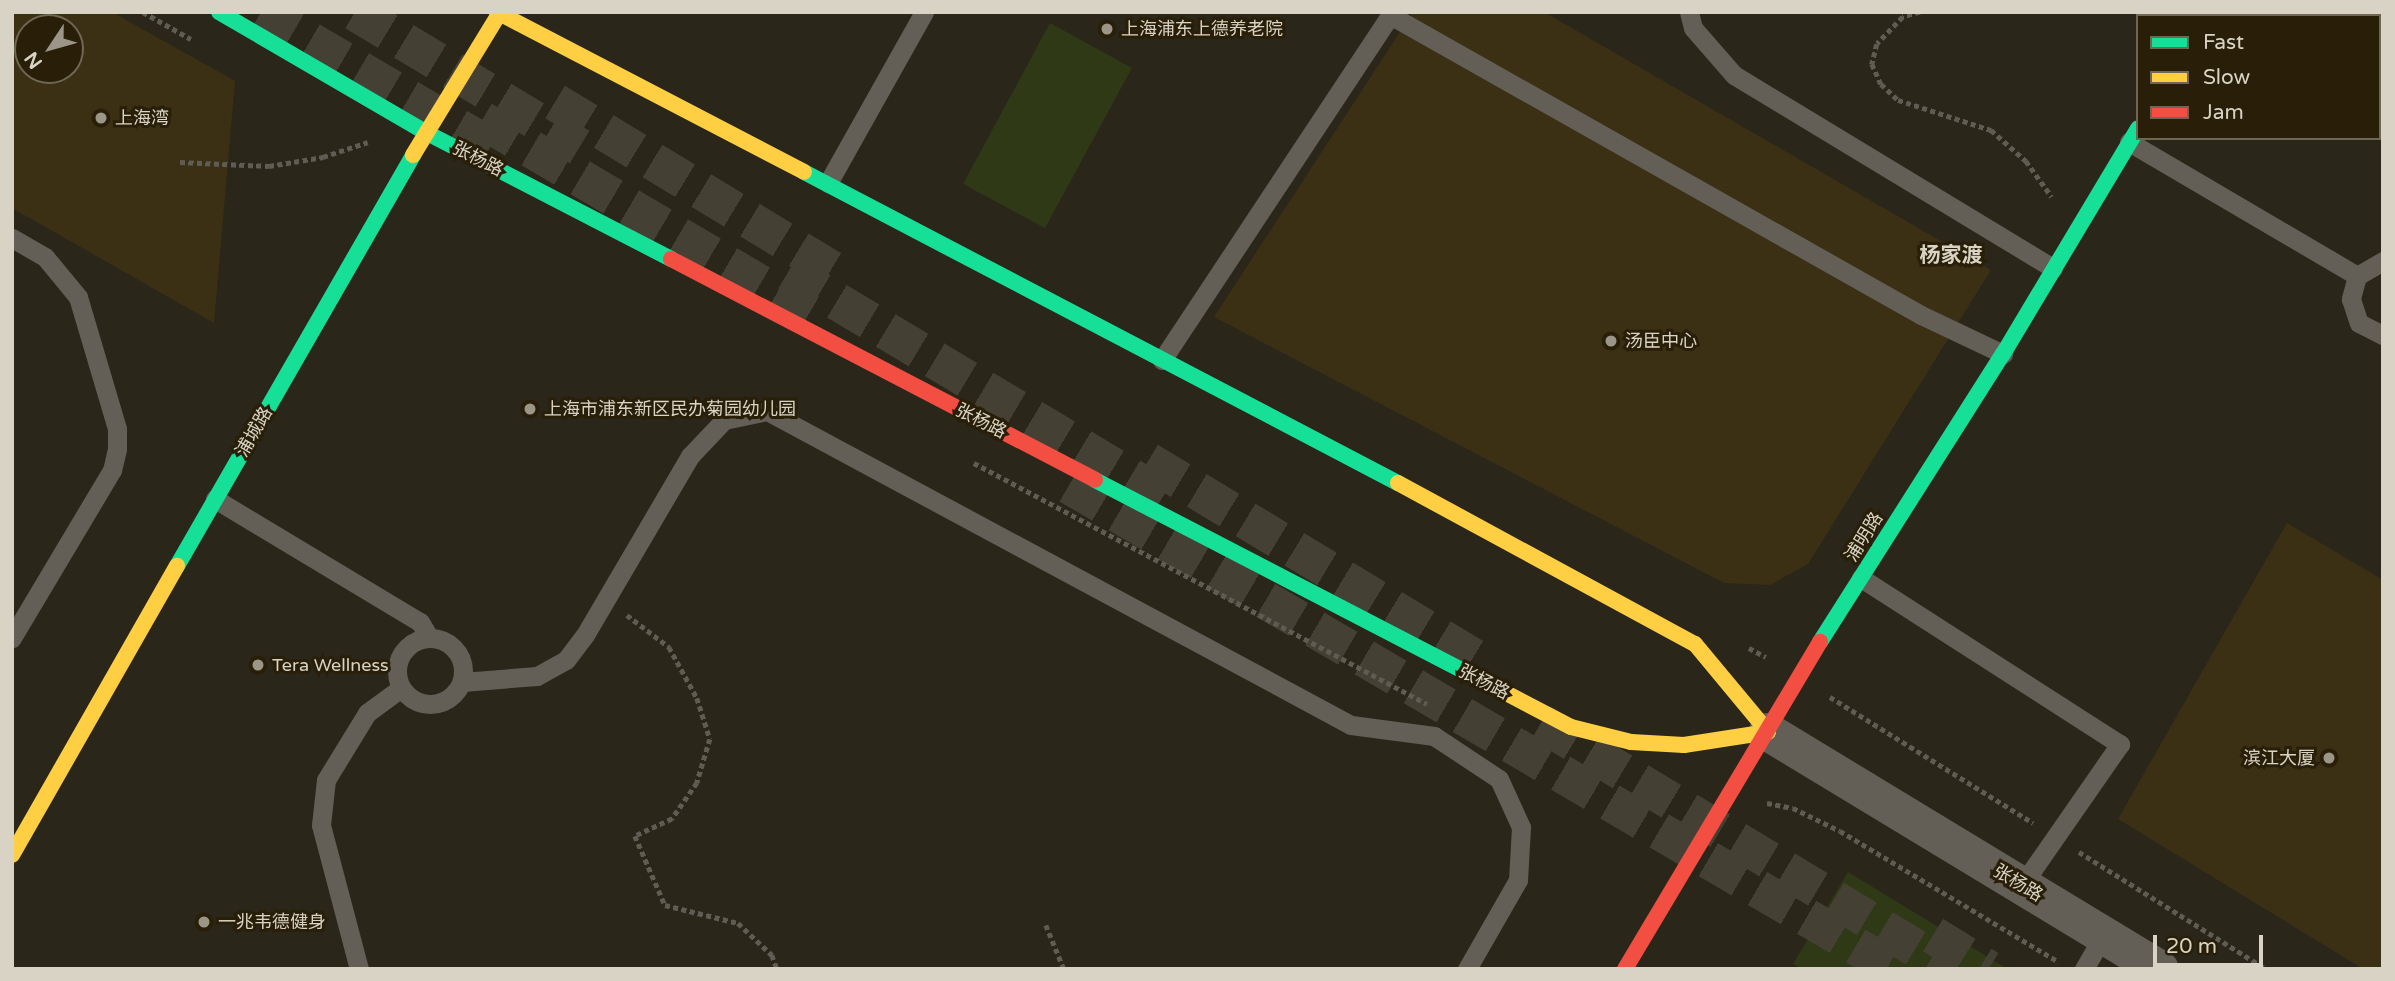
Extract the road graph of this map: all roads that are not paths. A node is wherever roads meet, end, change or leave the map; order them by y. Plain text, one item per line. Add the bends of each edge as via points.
1 (219, 12) edge
2 (924, 12) edge
3 (1689, 12) edge
4 (499, 13) edge
5 (1391, 14) edge
6 (427, 133) junction
7 (2133, 135) edge
8 (2141, 140) edge
9 (828, 183) junction
10 (12, 238) edge
11 (2383, 261) edge
12 (2053, 268) junction
13 (2357, 276) junction
14 (2383, 335) edge
15 (2003, 354) junction
16 (1161, 360) junction
17 (215, 499) junction
18 (1861, 578) junction
19 (429, 637) junction
20 (12, 638) edge
21 (462, 682) junction
22 (401, 688) junction
23 (1768, 732) junction
24 (12, 855) edge
25 (2022, 886) junction
26 (2104, 935) junction
27 (359, 969) edge
28 (1467, 969) edge
29 (1625, 969) edge
30 (2084, 969) edge
31 (2160, 969) edge

1 - 6 main road, 张杨路
2 - 9 lane
3 - 12 lane via 1693,28 1734,75
4 - 6 main road, 浦城路
4 - 9 main road, 张杨路
5 - 15 lane via 1921,315
5 - 16 lane
6 - 17 main road, 浦城路
6 - 23 main road, 张杨路 via 1571,727 1631,742 1684,745
7 - 12 main road, 浦明路
8 - 13 lane
9 - 16 main road, 张杨路
10 - 20 lane via 45,257 78,297 117,429 117,449 112,470
11 - 13 lane
12 - 15 main road, 浦明路
13 - 14 lane via 2352,287 2353,312 2369,331
15 - 18 main road, 浦明路
16 - 23 main road, 张杨路 via 1579,578 1695,644
17 - 19 lane via 420,622
17 - 24 main road, 浦城路
18 - 23 main road, 浦明路
18 - 25 lane via 2120,744
19 - 21 lane via 440,638 458,652
19 - 22 lane via 417,639 401,655 397,677
21 - 22 lane via 449,699 429,704 418,702
21 - 28 lane via 537,676 566,660 690,456 724,420 767,411 1351,725 1434,736 1499,779 1521,827 1518,880
22 - 27 lane via 367,713 326,780 321,825
23 - 25 street, 张杨路
23 - 29 main road, 浦明路
25 - 26 street, 张杨路
26 - 30 lane
26 - 31 street, 张杨路

